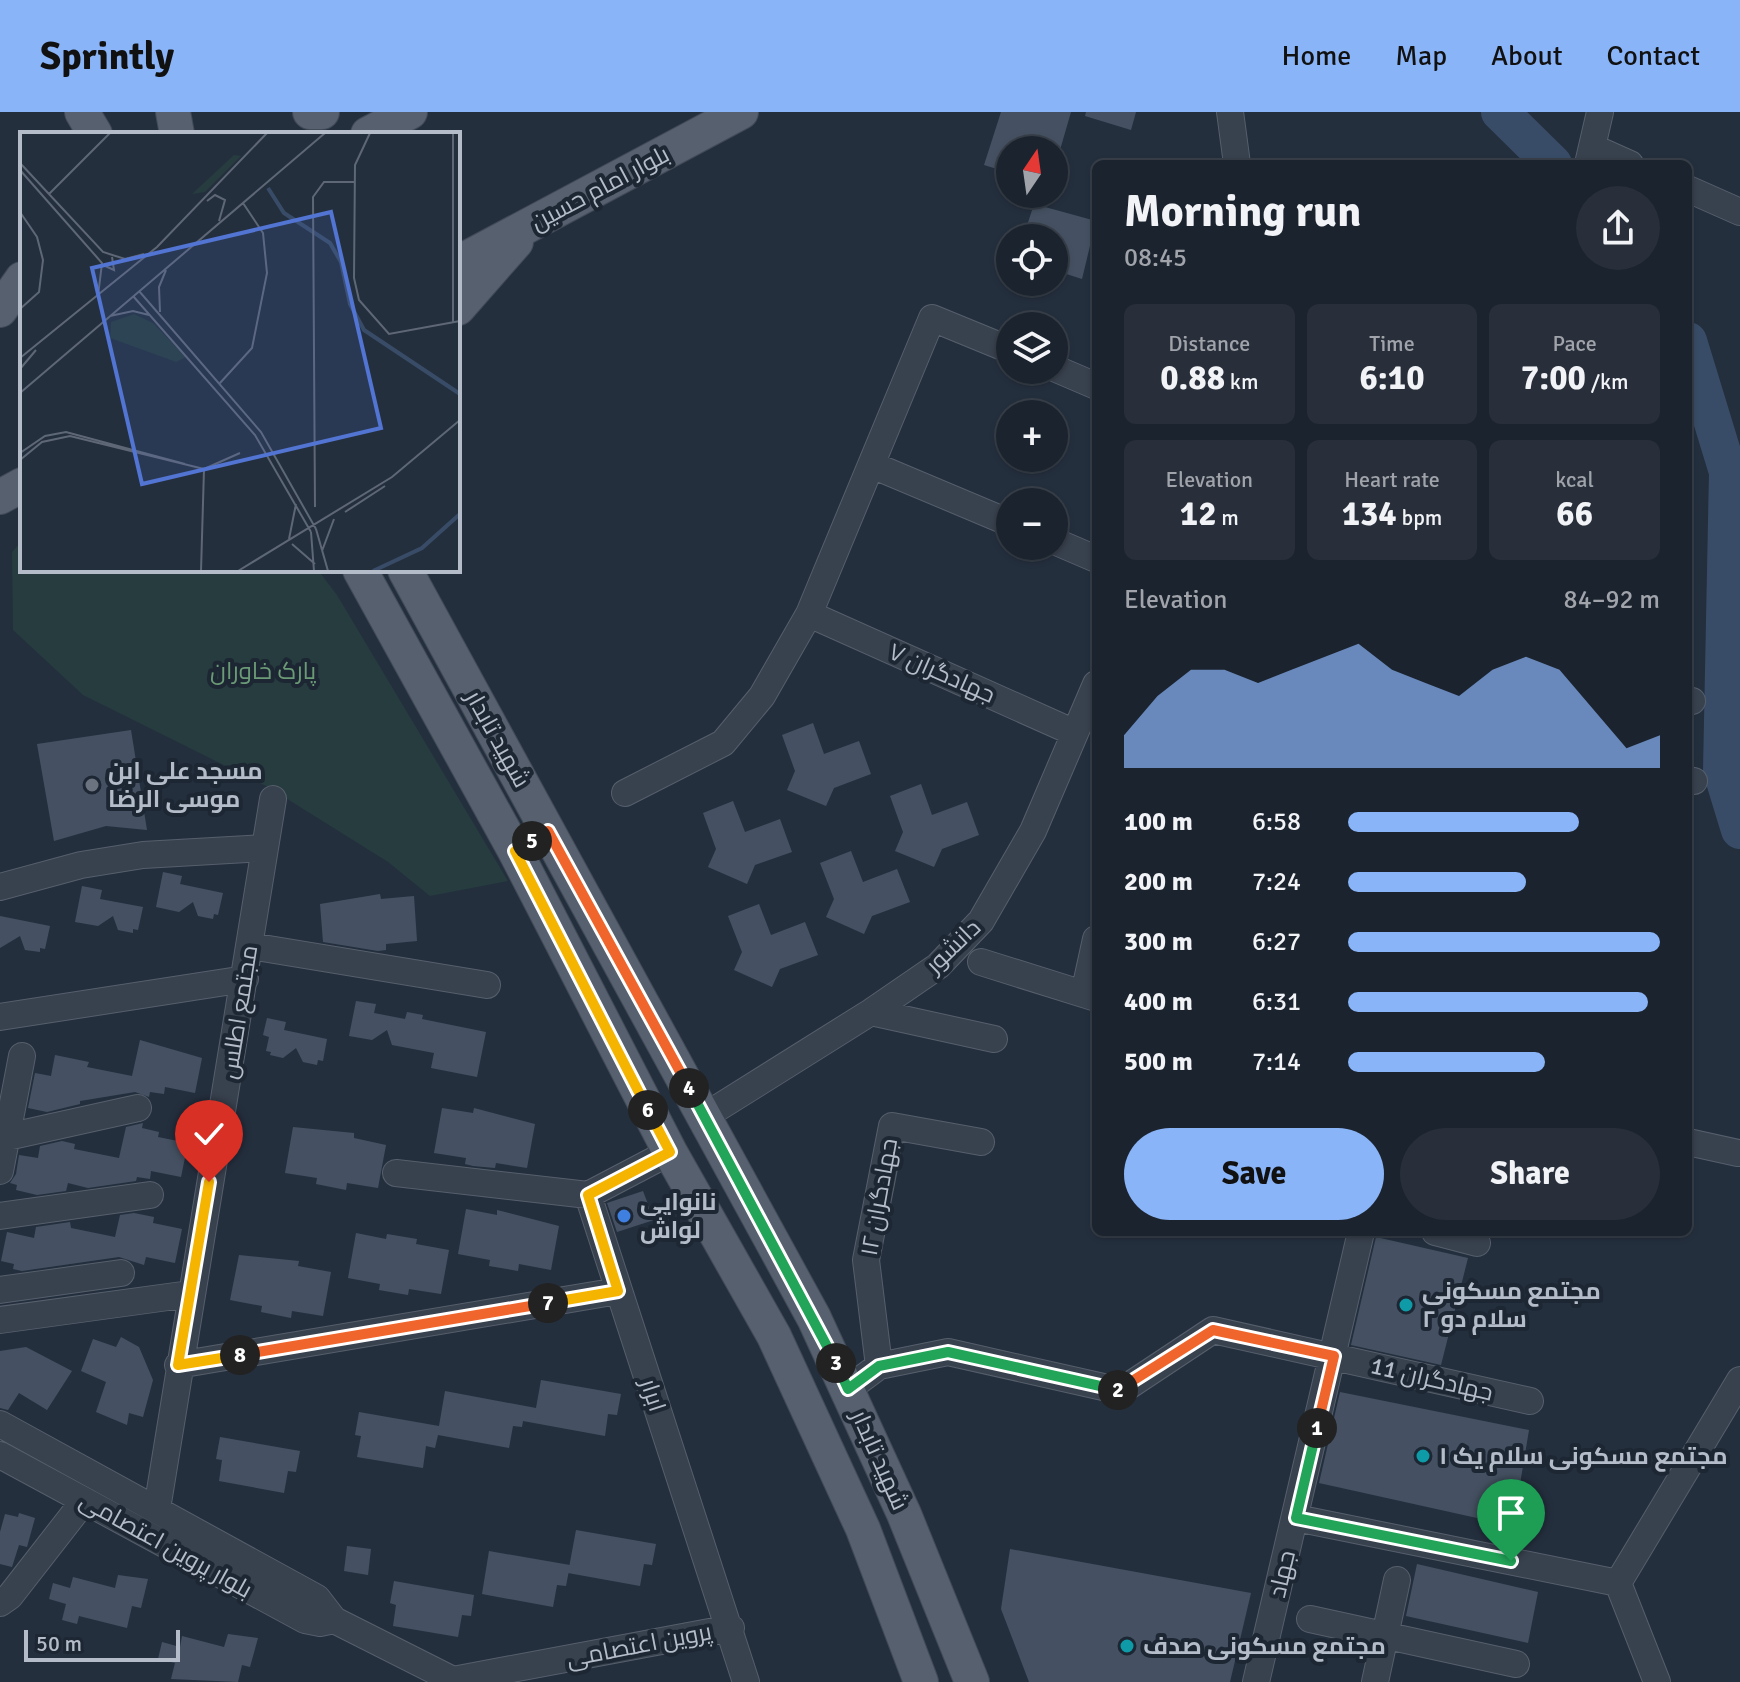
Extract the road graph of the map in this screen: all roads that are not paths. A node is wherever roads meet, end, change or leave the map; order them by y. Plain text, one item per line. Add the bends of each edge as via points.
1 (81, 112) edge
2 (173, 112) edge
3 (310, 112) edge
4 (322, 112) edge
5 (410, 112) edge
6 (741, 112) edge
7 (1230, 112) edge
8 (1600, 112) edge
9 (76, 132) edge
10 (94, 132) edge
11 (177, 132) edge
12 (372, 132) edge
13 (1590, 156) edge
14 (1236, 160) edge
15 (1610, 160) edge
16 (1692, 191) edge
17 (1740, 212) edge
18 (532, 225) junction
19 (460, 262) edge
20 (20, 282) edge
21 (460, 306) edge
22 (0, 310) edge
23 (20, 311) edge
24 (0, 320) edge
25 (996, 344) edge
26 (1068, 374) edge
27 (1092, 384) edge
28 (872, 465) junction
29 (20, 486) edge
30 (0, 497) edge
31 (996, 517) edge
32 (1068, 547) edge
33 (1092, 557) edge
34 (407, 572) edge
35 (363, 577) edge
36 (809, 614) junction
37 (1092, 693) edge
38 (1075, 733) junction
39 (625, 793) dead end
40 (273, 799) dead end
41 (548, 831) junction
42 (265, 848) junction
43 (515, 851) junction
44 (0, 887) edge
45 (250, 946) junction
46 (981, 962) dead end
47 (245, 979) junction
48 (487, 985) dead end
49 (1090, 996) edge
50 (871, 1012) junction
51 (0, 1017) edge
52 (994, 1039) dead end
53 (22, 1056) dead end
54 (138, 1108) dead end
55 (705, 1116) junction
56 (981, 1142) dead end
57 (1692, 1143) edge
58 (670, 1152) junction
59 (1738, 1153) dead end
60 (2, 1156) edge
61 (396, 1173) dead end
62 (150, 1195) dead end
63 (588, 1195) junction
64 (0, 1216) edge
65 (1360, 1236) edge
66 (1450, 1236) edge
67 (1477, 1243) dead end
68 (121, 1273) dead end
69 (0, 1290) edge
70 (618, 1291) junction
71 (190, 1294) junction
72 (0, 1320) edge
73 (1334, 1356) junction
74 (178, 1365) junction
75 (879, 1366) junction
76 (1740, 1380) edge
77 (848, 1389) junction
78 (1530, 1401) dead end
79 (0, 1424) edge
80 (0, 1455) edge
81 (84, 1501) junction
82 (157, 1509) junction
83 (1296, 1518) junction
84 (1397, 1580) dead end
85 (1618, 1583) junction
86 (0, 1603) edge
87 (1310, 1619) dead end
88 (334, 1620) junction
89 (731, 1628) junction
90 (1385, 1636) junction
91 (1516, 1664) dead end
92 (453, 1681) edge
93 (746, 1682) edge
94 (921, 1682) edge
95 (972, 1682) edge
96 (1256, 1682) edge
97 (1375, 1682) edge
98 (1657, 1682) edge

1 - 9 main road
1 - 10 main road
2 - 11 main road
3 - 4 main road
5 - 12 main road
6 - 18 main road, بلوار امام حسین
7 - 14 street
8 - 13 street
13 - 15 street
16 - 17 street
18 - 19 main road, بلوار امام حسین
18 - 21 main road
20 - 22 main road
23 - 24 main road
25 - 28 street via 932,318
26 - 27 street
28 - 31 street
28 - 36 street
29 - 30 main road
32 - 33 street
34 - 41 main road, شهید تابدار
35 - 43 main road, شهید تابدار
36 - 38 street, جهادگران ۷
36 - 39 street via 762,696 723,743
37 - 38 street, دانشور
38 - 50 street, دانشور via 1033,831 981,921 938,966
40 - 42 street, مجتمع اطلس
41 - 43 main road
41 - 55 main road, شهید تابدار
42 - 44 street via 143,855
42 - 45 street, مجتمع اطلس
43 - 58 main road, شهید تابدار
45 - 47 street, مجتمع اطلس
45 - 48 street
46 - 49 street
47 - 51 street
47 - 71 street, مجتمع اطلس
50 - 52 street
50 - 55 street, دانشور
53 - 60 street
54 - 60 street
55 - 77 main road, شهید تابدار
56 - 75 street, جهادگران ۱۲ via 892,1126 866,1260
57 - 59 street
58 - 63 street
58 - 94 main road, شهید تابدار via 774,1336 863,1529
61 - 63 street
62 - 64 street
63 - 70 street, ابرار
65 - 73 street, جهاد
66 - 67 street
68 - 69 street
70 - 74 street
70 - 89 street, ابرار
71 - 72 street
71 - 74 street, مجتمع اطلس
73 - 75 street, جهادگران 11 via 1213,1330 1121,1391 948,1352
73 - 78 street, جهادگران 11
73 - 83 street, جهاد
74 - 82 street, مجتمع اطلس
75 - 77 street
76 - 85 street
77 - 95 main road, شهید تابدار
79 - 82 street, بلوار پروین اعتصامی
80 - 81 street, بلوار پروین اعتصامی
81 - 86 street
81 - 88 street, بلوار پروین اعتصامی via 305,1620
82 - 88 street via 317,1598
83 - 85 street
83 - 96 street, جهاد
84 - 90 street
85 - 98 street
87 - 90 street
88 - 92 street
89 - 92 street, پروین اعتصامی
89 - 93 street, ابرار
90 - 91 street
90 - 97 street

